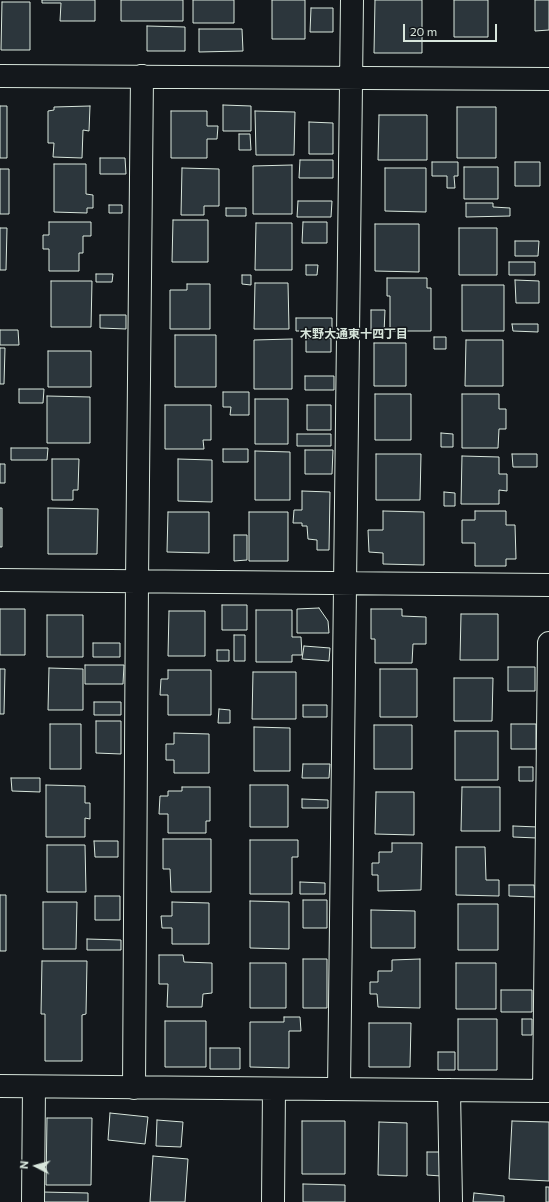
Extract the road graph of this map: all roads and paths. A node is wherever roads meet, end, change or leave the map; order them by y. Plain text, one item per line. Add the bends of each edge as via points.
1 (352, 0) edge
2 (0, 76) edge
3 (142, 76) junction
4 (351, 78) junction
5 (549, 79) edge
6 (0, 580) edge
7 (137, 581) junction
8 (344, 583) junction
9 (549, 584) edge
10 (549, 643) edge
11 (0, 1086) edge
12 (34, 1087) junction
13 (134, 1088) junction
14 (274, 1089) junction
15 (338, 1089) junction
16 (449, 1090) junction
17 (546, 1091) edge
18 (33, 1202) edge
19 (273, 1202) edge
20 (451, 1202) edge

1 - 4 street
2 - 3 street
3 - 4 street
3 - 7 street
4 - 5 street
4 - 8 street
6 - 7 street
7 - 8 street
7 - 13 street
8 - 9 street
8 - 15 street
10 - 17 street
11 - 12 street
12 - 13 street
12 - 18 street
13 - 14 street
14 - 15 street
14 - 19 street
15 - 16 street
16 - 17 street
16 - 20 street

